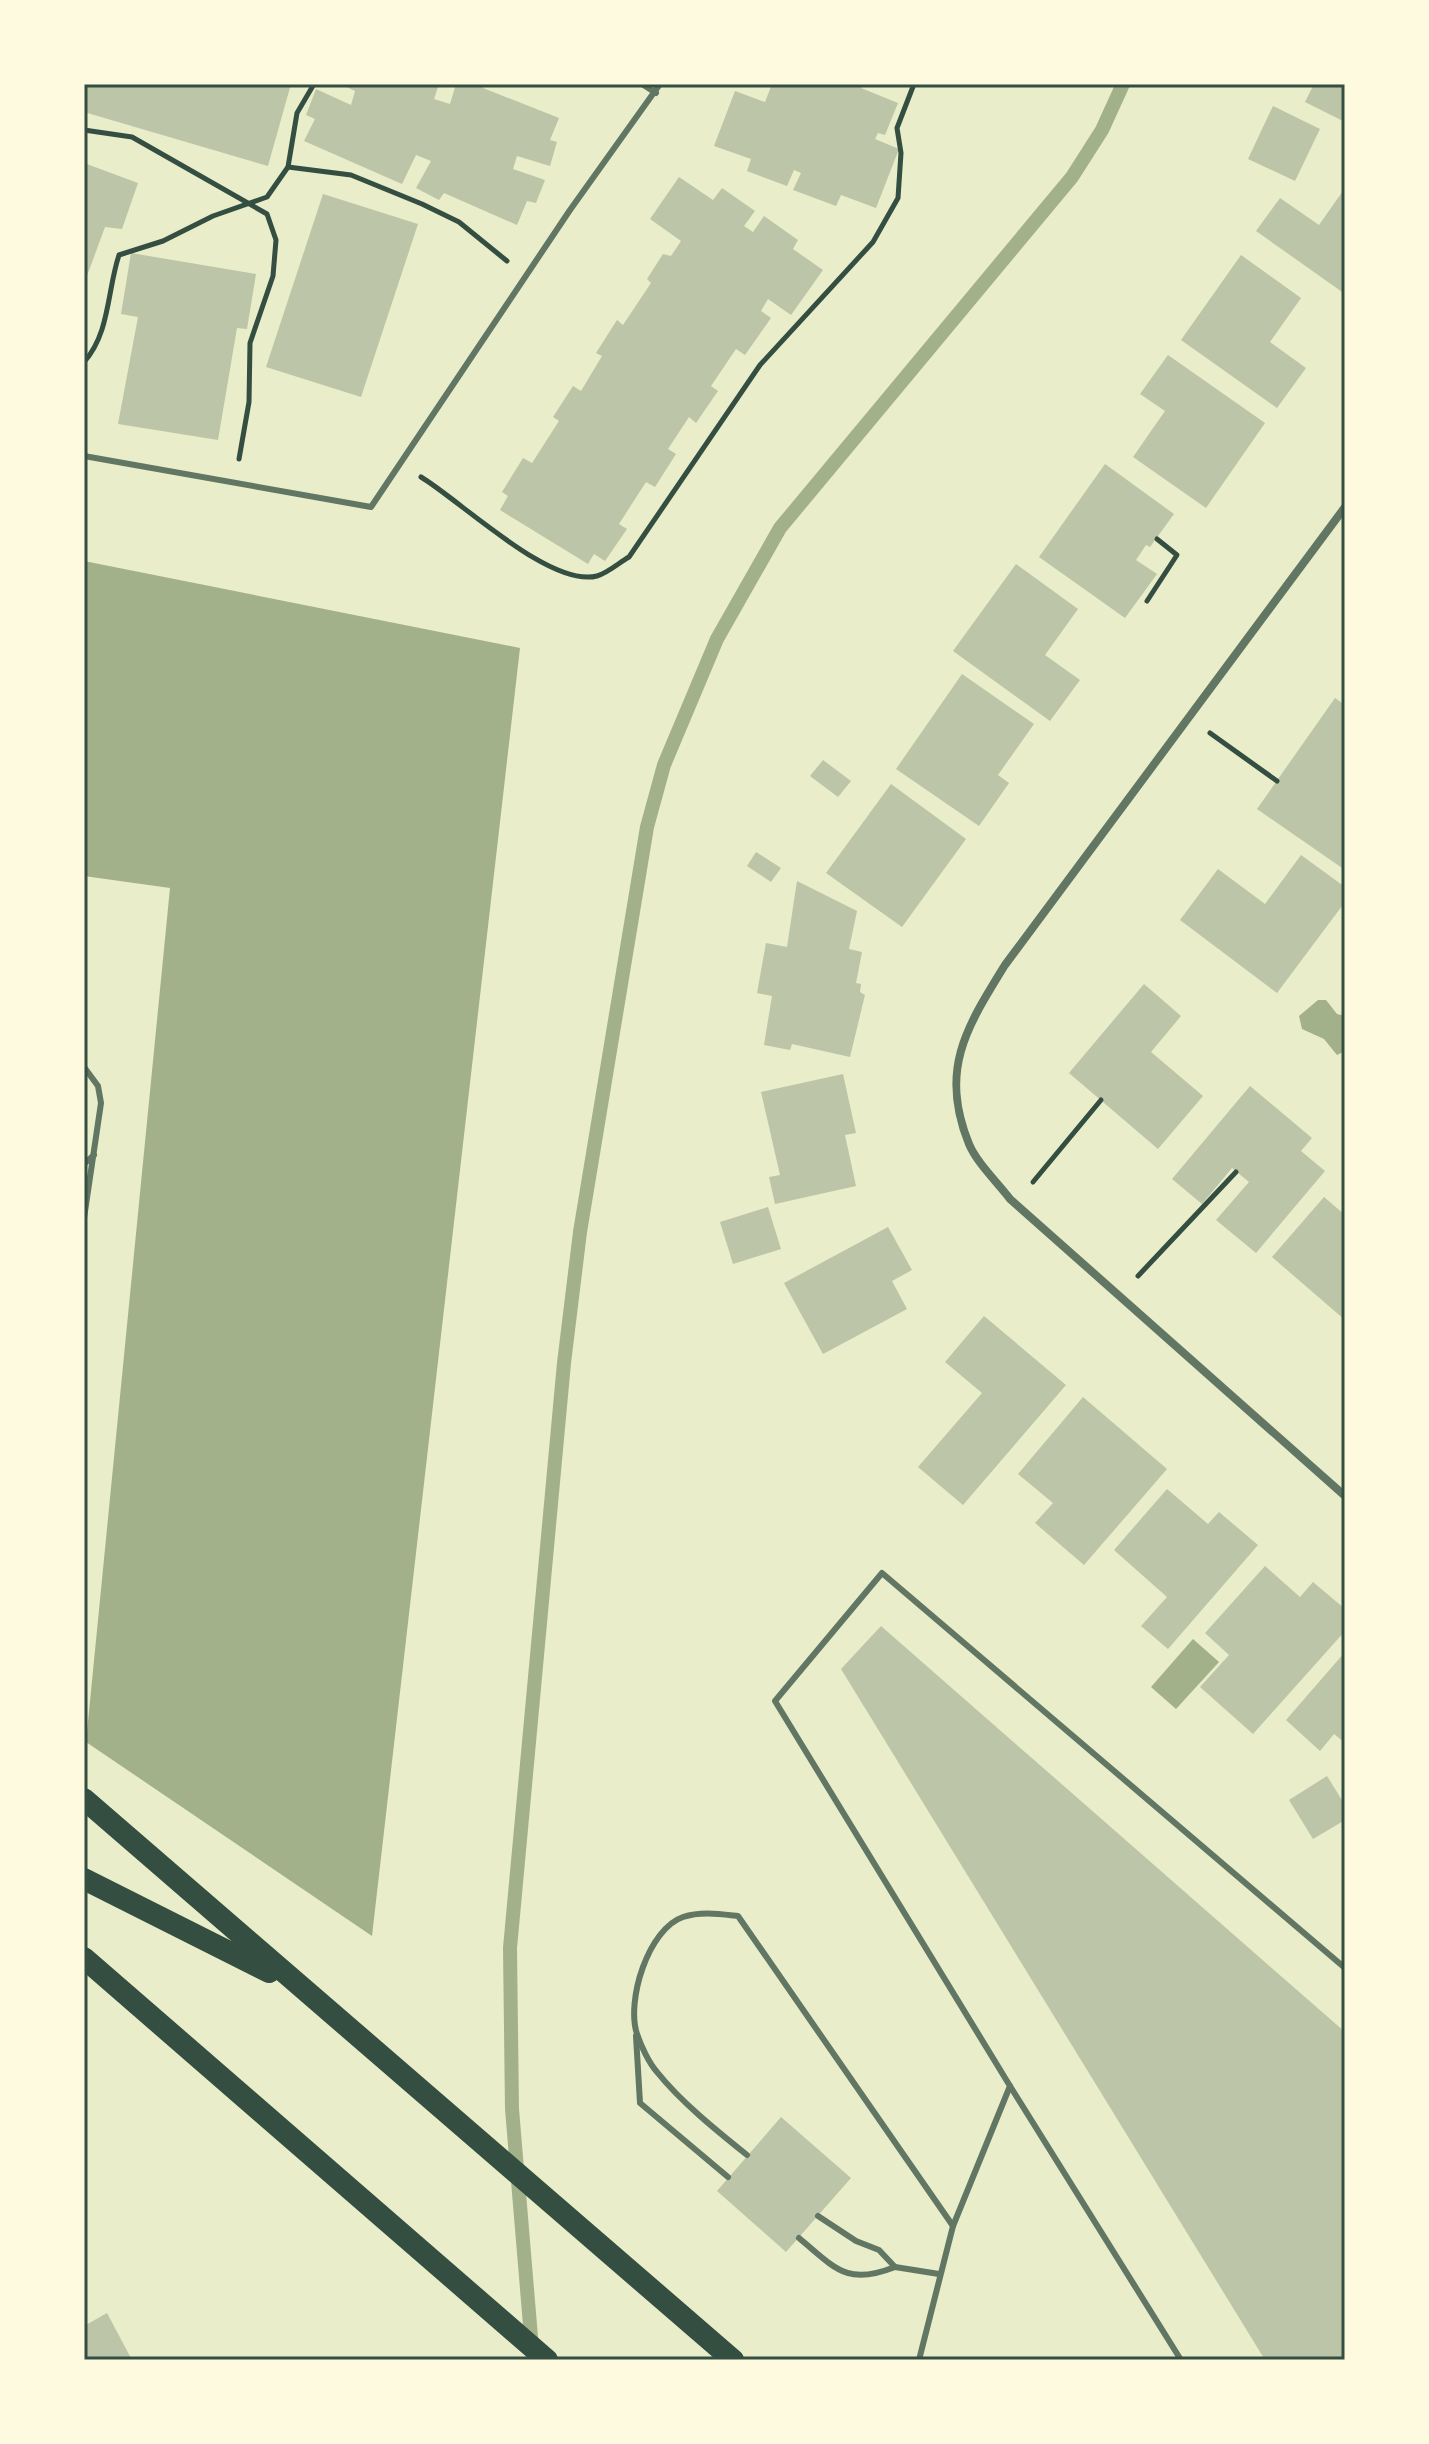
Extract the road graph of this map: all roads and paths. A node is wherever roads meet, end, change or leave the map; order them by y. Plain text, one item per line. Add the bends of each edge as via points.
1 (314, 84) edge
2 (642, 84) edge
3 (660, 84) edge
4 (914, 84) edge
5 (656, 93) junction
6 (84, 130) edge
7 (288, 167) junction
8 (251, 202) junction
9 (526, 276) junction
10 (84, 362) edge
11 (84, 456) edge
12 (425, 479) dead end
13 (234, 483) junction
14 (1345, 507) edge
15 (1157, 539) dead end
16 (1147, 601) dead end
17 (1188, 718) junction
18 (1277, 781) dead end
19 (84, 1067) edge
20 (1101, 1100) dead end
21 (94, 1155) junction
22 (84, 1164) edge
23 (1236, 1172) dead end
24 (1014, 1203) junction
25 (84, 1218) edge
26 (1119, 1297) junction
27 (1345, 1496) edge
28 (84, 1799) edge
29 (84, 1879) edge
30 (84, 1958) edge
31 (1345, 1968) edge
32 (299, 1987) junction
33 (636, 2032) junction
34 (1010, 2086) junction
35 (747, 2155) dead end
36 (728, 2177) dead end
37 (818, 2216) dead end
38 (953, 2226) junction
39 (799, 2238) dead end
40 (895, 2267) junction
41 (939, 2274) junction
42 (547, 2360) edge
43 (733, 2360) edge
44 (919, 2360) edge
45 (1181, 2360) edge

1 - 7 path via 297,113
2 - 5 lane
3 - 5 lane
4 - 12 path via 897,128 898,198 873,242 760,365 629,557 597,576 567,574 497,536 456,498
5 - 9 lane
6 - 8 path via 132,137
7 - 8 path via 267,197
7 - 9 path via 351,175 422,204 459,222
8 - 10 path via 119,255 104,328
8 - 13 path via 267,214 276,240 273,276 250,343 249,402
9 - 13 lane via 371,507
11 - 13 lane
14 - 17 street
15 - 16 path via 1177,555
17 - 18 path
17 - 24 street via 1005,965 966,1028 953,1083 969,1146
19 - 21 lane via 98,1086 101,1103
20 - 24 path
21 - 22 lane
21 - 25 lane
23 - 26 path
24 - 26 street
26 - 27 street
28 - 32 highway
29 - 32 highway
30 - 42 highway
31 - 34 lane via 882,1573 775,1701
32 - 43 highway
33 - 35 lane via 656,2071
33 - 36 lane via 640,2103
33 - 38 lane via 637,1985 646,1955 659,1937 681,1917 738,1916
34 - 38 lane
34 - 45 lane
37 - 40 lane via 879,2250
38 - 41 lane
39 - 40 lane via 836,2269 868,2277
40 - 41 lane
41 - 44 lane

